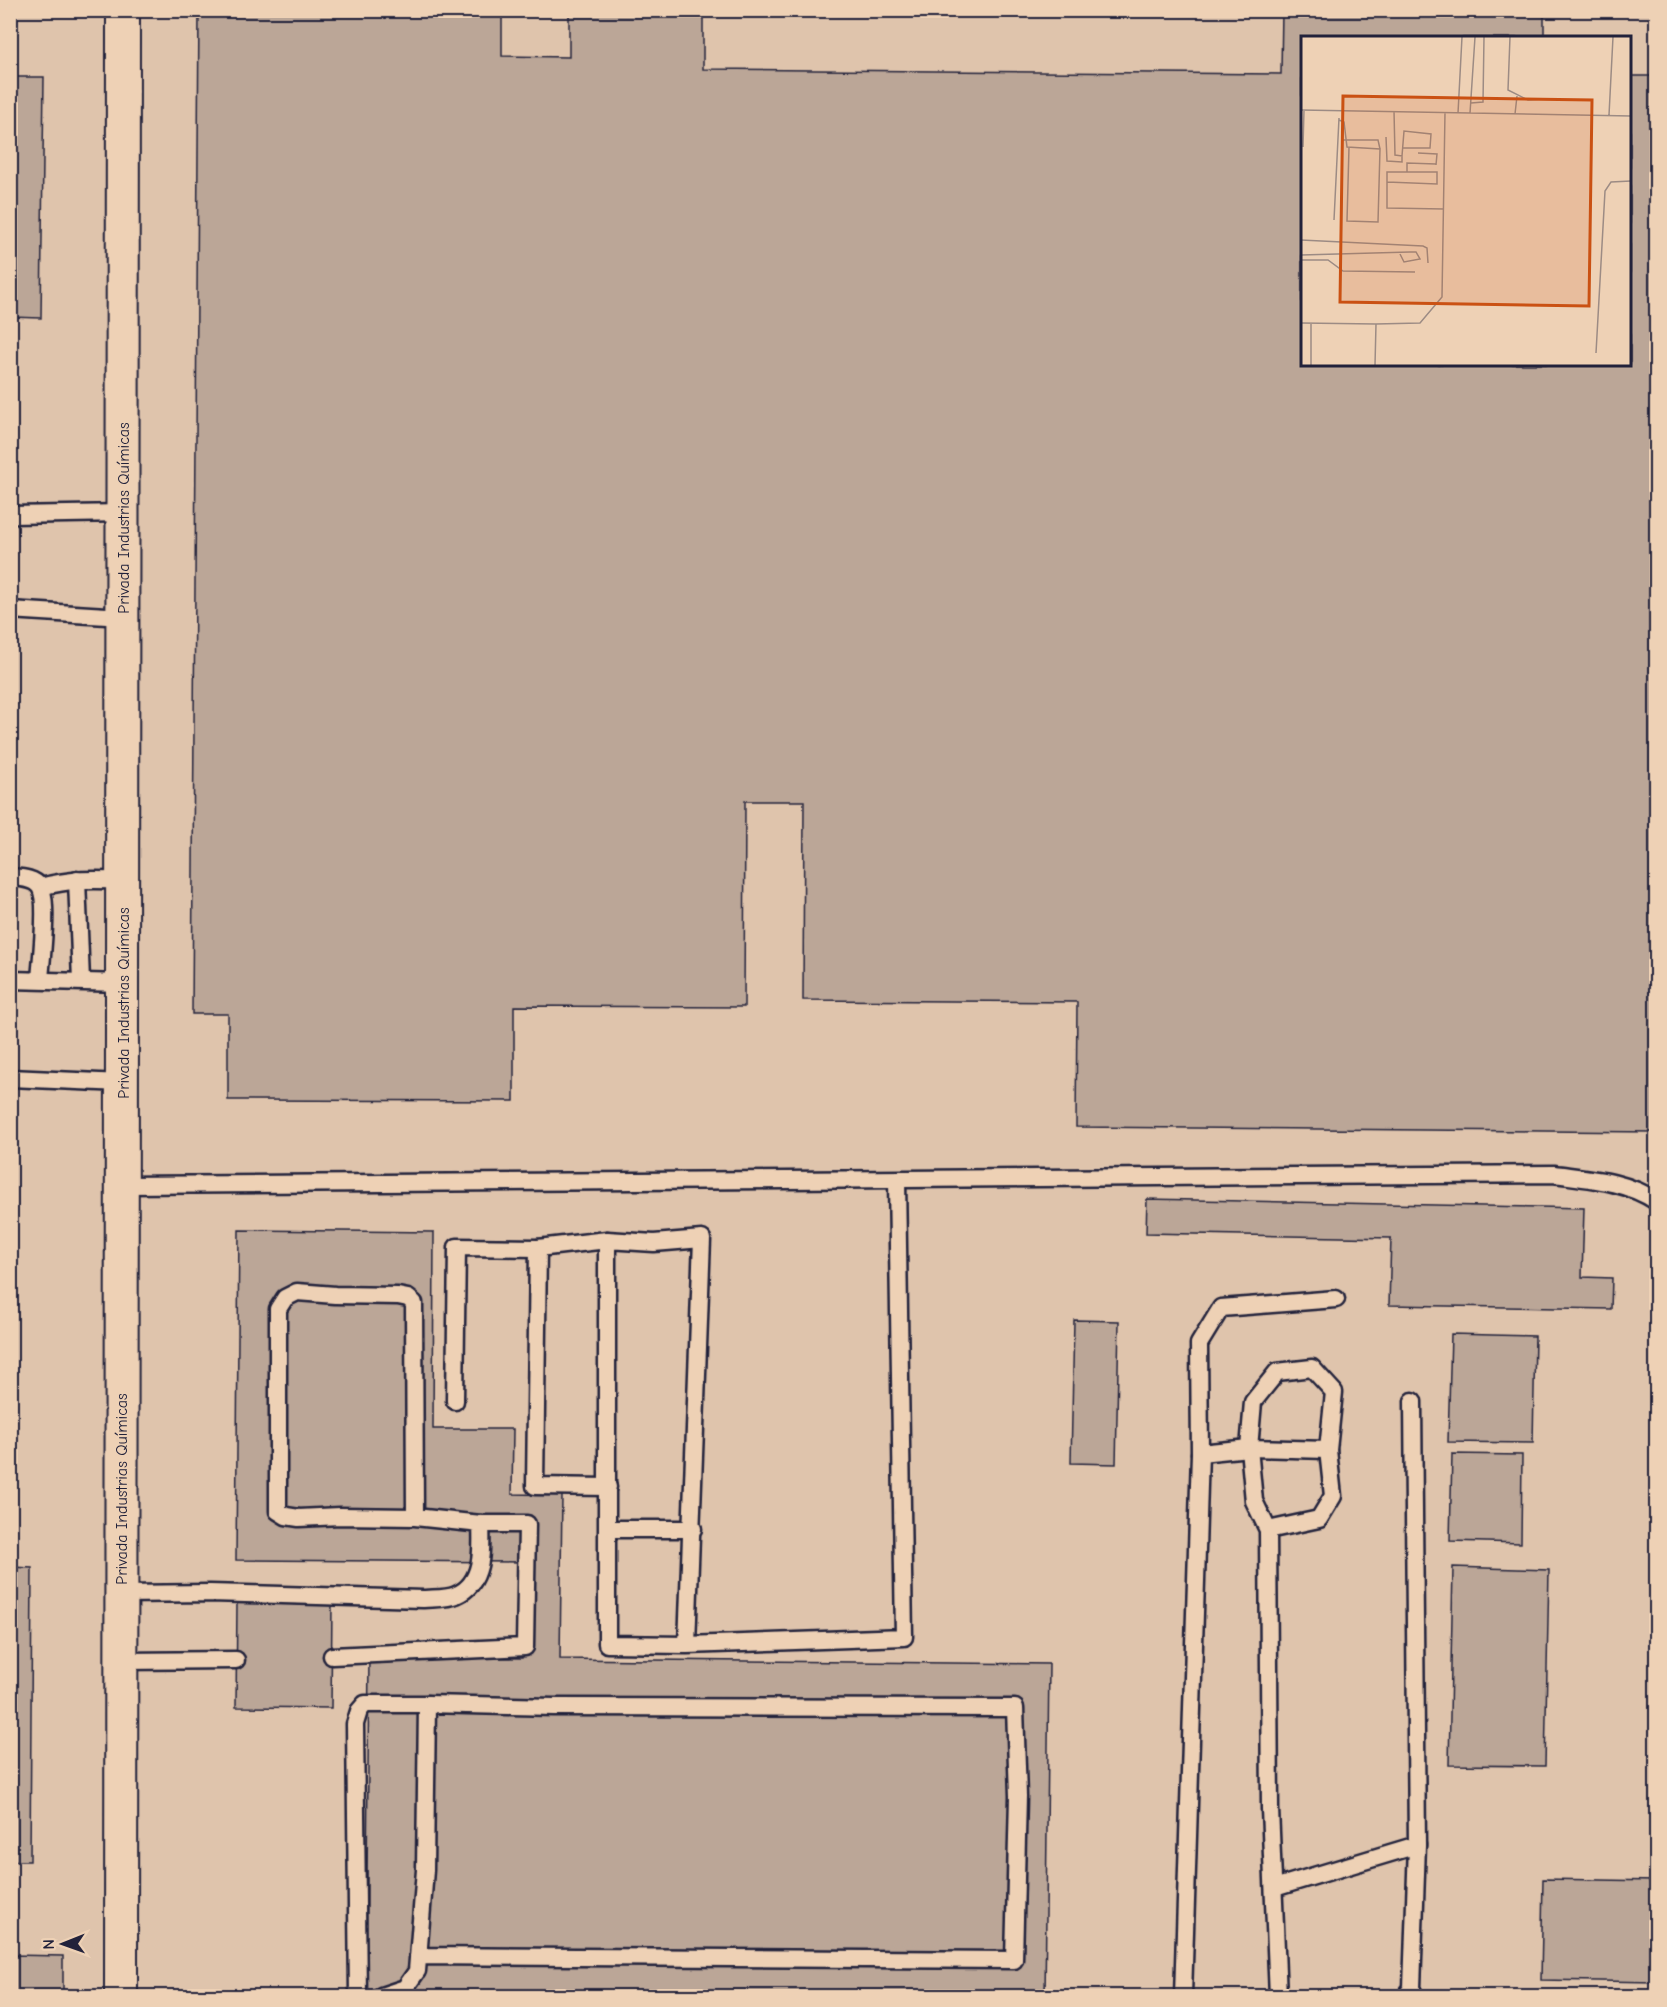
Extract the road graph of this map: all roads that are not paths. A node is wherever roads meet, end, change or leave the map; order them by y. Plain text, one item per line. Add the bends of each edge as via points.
1 (123, 10) edge
2 (124, 513) junction
3 (10, 515) edge
4 (10, 610) edge
5 (123, 617) junction
6 (10, 877) edge
7 (77, 880) junction
8 (124, 881) junction
9 (40, 887) junction
10 (10, 980) edge
11 (40, 980) junction
12 (81, 981) junction
13 (122, 983) junction
14 (10, 1078) edge
15 (122, 1083) junction
16 (897, 1180) junction
17 (122, 1185) junction
18 (1656, 1202) edge
19 (607, 1240) junction
20 (538, 1248) junction
21 (1336, 1299) dead end
22 (455, 1401) dead end
23 (1413, 1401) dead end
24 (1249, 1448) junction
25 (1328, 1450) junction
26 (1200, 1453) junction
27 (608, 1487) junction
28 (415, 1517) junction
29 (481, 1524) junction
30 (608, 1529) junction
31 (693, 1529) junction
32 (1268, 1530) junction
33 (121, 1594) junction
34 (687, 1645) junction
35 (332, 1656) dead end
36 (236, 1660) dead end
37 (121, 1661) junction
38 (427, 1704) junction
39 (1417, 1845) junction
40 (1274, 1888) junction
41 (418, 1956) junction
42 (121, 1996) edge
43 (358, 1996) edge
44 (381, 1996) edge
45 (1184, 1996) edge
46 (1278, 1996) edge
47 (1406, 1996) edge

1 - 2 street, Privada Industrias Químicas
2 - 3 lane
2 - 5 street, Privada Industrias Químicas
4 - 5 lane
5 - 8 street, Privada Industrias Químicas
6 - 9 lane via 30,879
7 - 8 lane
7 - 9 lane
7 - 12 lane
8 - 13 street, Privada Industrias Químicas
9 - 11 lane via 45,902
10 - 11 lane
11 - 12 lane
12 - 13 lane
13 - 15 street, Privada Industrias Químicas
14 - 15 lane
15 - 17 street, Privada Industrias Químicas
16 - 17 lane
16 - 18 lane via 1554,1174 1607,1181 1643,1192
16 - 34 lane via 904,1637
17 - 33 street, Privada Industrias Químicas
19 - 20 lane
19 - 27 lane
19 - 31 lane via 654,1243 702,1239
20 - 22 lane via 456,1247
20 - 27 lane via 535,1486
21 - 26 lane via 1221,1308 1199,1344
23 - 39 lane
24 - 25 lane
24 - 25 lane via 1253,1402 1277,1372 1312,1368 1334,1392
24 - 26 lane
24 - 32 lane via 1254,1501
25 - 32 lane via 1333,1496 1319,1520
26 - 45 lane
27 - 30 lane
28 - 28 lane via 414,1303 398,1296 297,1292 278,1309 278,1511 299,1518
28 - 29 lane
29 - 33 lane via 482,1558 472,1584 456,1596 423,1599
29 - 35 lane via 527,1524 525,1647
30 - 31 lane
30 - 34 lane via 607,1644
31 - 34 lane
32 - 40 lane
33 - 37 street, Privada Industrias Químicas
36 - 37 lane
37 - 42 street, Privada Industrias Químicas
38 - 41 lane via 425,1870
38 - 41 lane via 1015,1708 1018,1796 1014,1960
38 - 43 lane via 365,1704 355,1724
39 - 40 lane
39 - 47 lane via 1412,1988
40 - 46 lane
41 - 44 lane via 417,1971 405,1988

